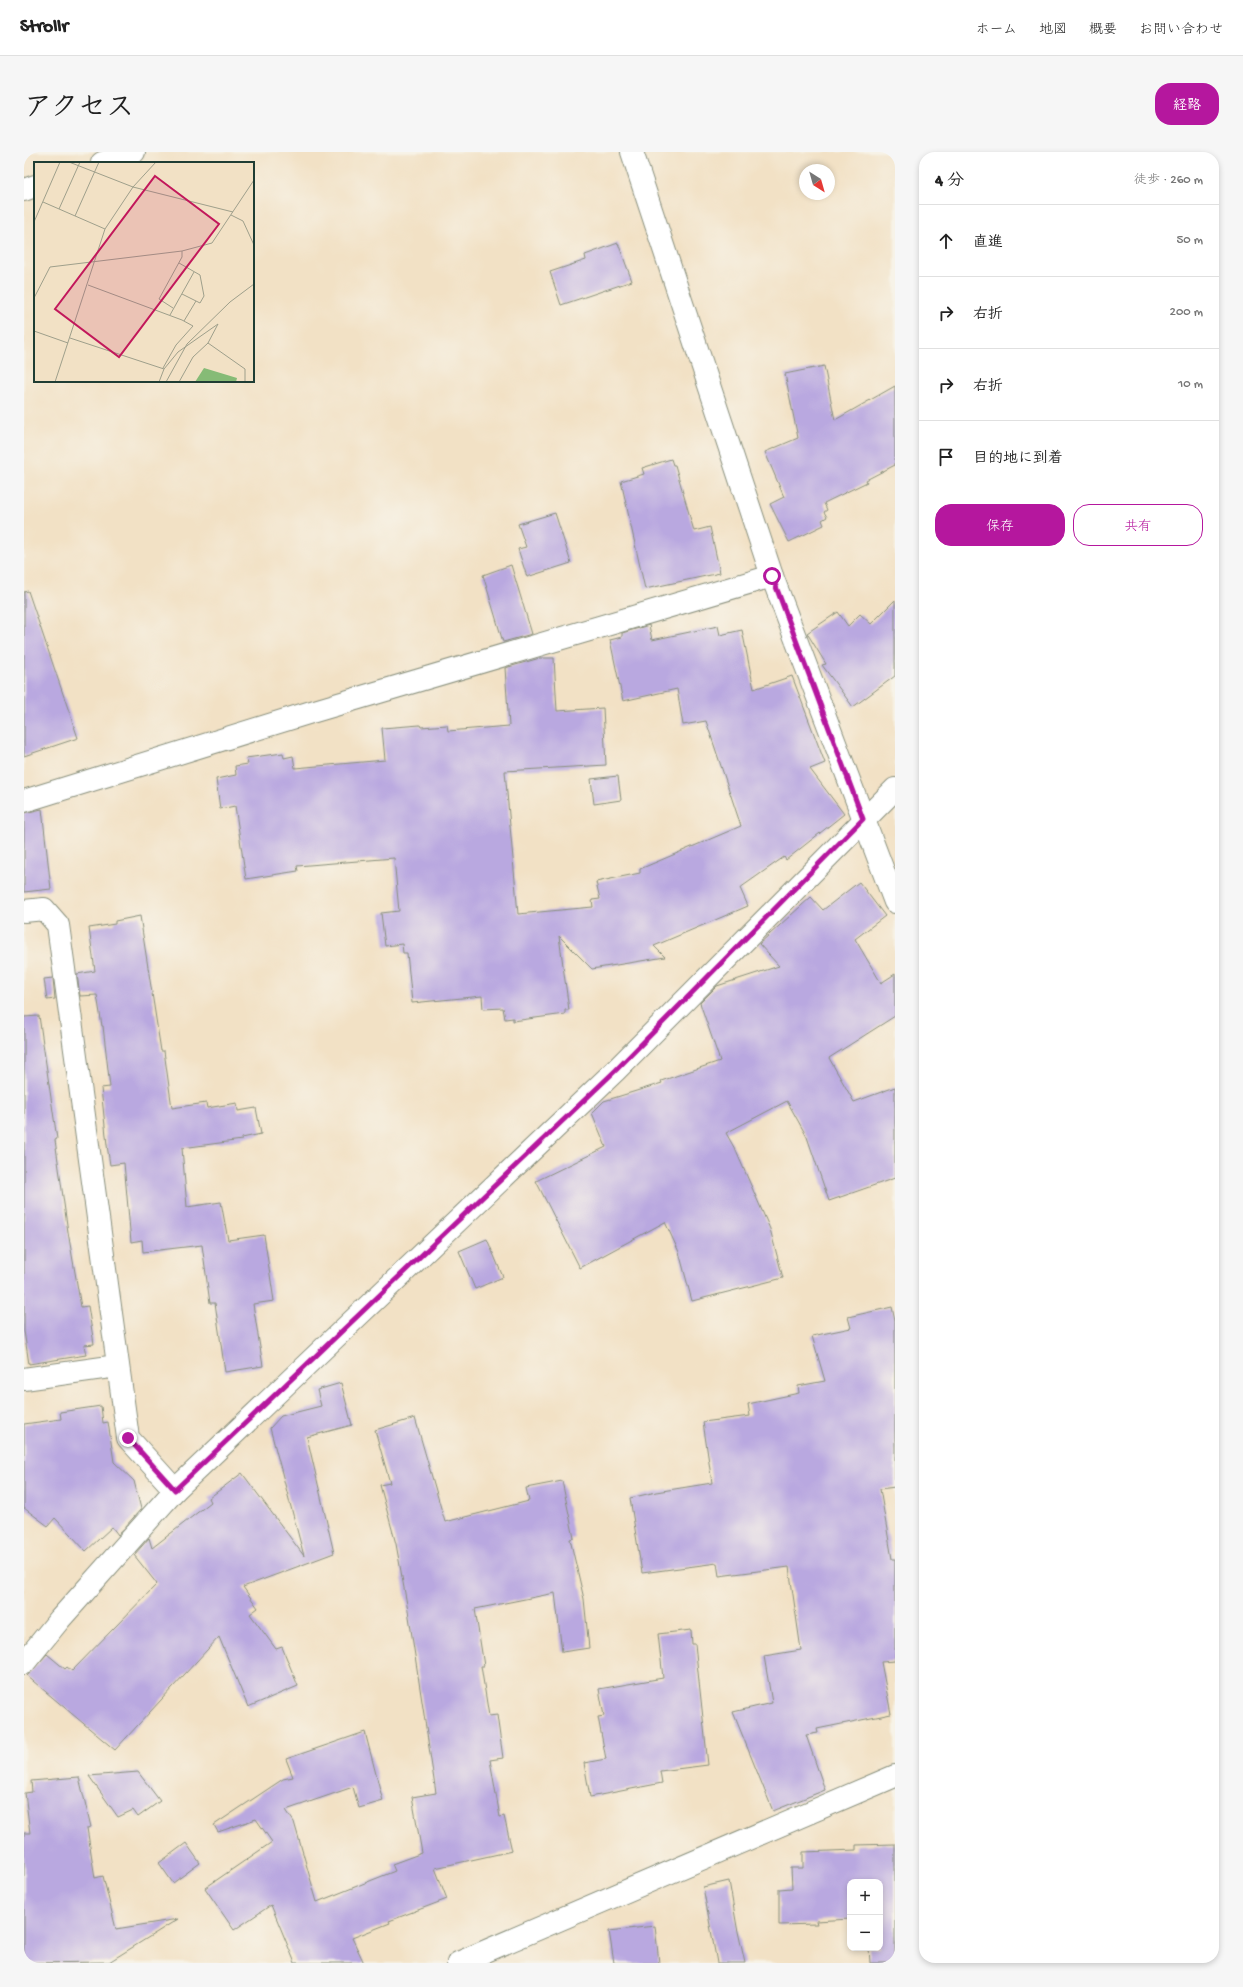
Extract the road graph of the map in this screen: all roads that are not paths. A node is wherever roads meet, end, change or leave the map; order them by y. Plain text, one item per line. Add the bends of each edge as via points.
1 (134, 152) edge
2 (632, 152) edge
3 (105, 162) edge
4 (34, 186) edge
5 (24, 190) edge
6 (772, 576) junction
7 (895, 789) edge
8 (24, 801) edge
9 (863, 819) junction
10 (895, 902) edge
11 (24, 911) edge
12 (117, 1366) junction
13 (24, 1379) edge
14 (175, 1490) junction
15 (24, 1663) edge
16 (895, 1776) edge
17 (458, 1963) edge

1 - 3 street
2 - 6 street
4 - 5 street
6 - 8 street via 316,711
6 - 9 street
7 - 9 street
9 - 10 street
9 - 14 street via 616,1070
11 - 12 street via 44,909 58,925
12 - 13 street
12 - 14 street via 128,1438
14 - 15 street
16 - 17 street

